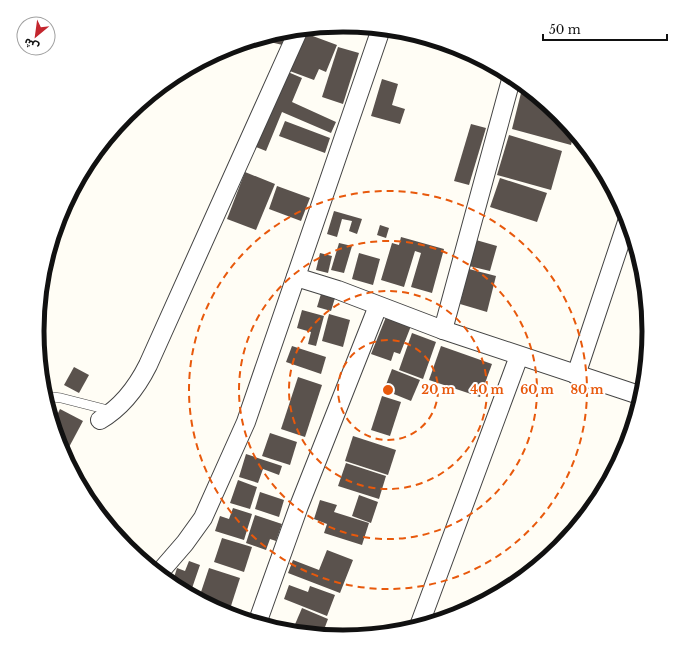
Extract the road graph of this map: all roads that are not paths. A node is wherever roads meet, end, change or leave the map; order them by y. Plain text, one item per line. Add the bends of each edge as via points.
1 (379, 35) edge
2 (296, 36) edge
3 (510, 82) edge
4 (625, 229) edge
5 (296, 277) junction
6 (378, 306) junction
7 (443, 330) junction
8 (519, 356) junction
9 (576, 374) junction
10 (636, 394) edge
11 (52, 397) edge
12 (106, 416) joint
13 (162, 569) edge
14 (260, 615) dead end
15 (420, 620) edge

1 - 5 street
2 - 12 street via 142,378 130,394
3 - 7 street
4 - 9 street
5 - 6 street
5 - 13 street via 246,422 203,518
6 - 7 street
6 - 14 street via 299,506
7 - 8 street
8 - 9 street
8 - 15 street
9 - 10 street
11 - 12 lane

